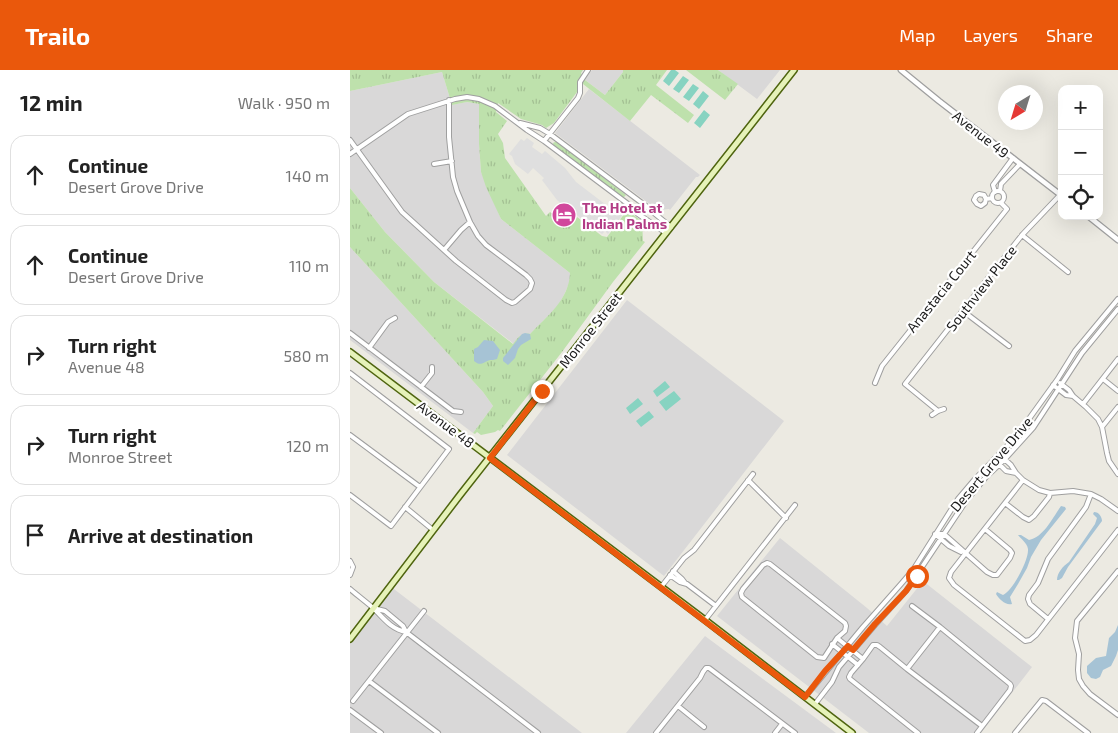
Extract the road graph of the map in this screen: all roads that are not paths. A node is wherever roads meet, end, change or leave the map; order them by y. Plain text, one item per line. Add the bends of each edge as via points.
1 (588, 70) edge
2 (794, 70) edge
3 (901, 70) edge
4 (449, 100) junction
5 (516, 122) junction
6 (550, 134) junction
7 (350, 140) edge
8 (544, 141) junction
9 (357, 150) junction
10 (350, 154) edge
11 (1013, 158) junction
12 (452, 161) junction
13 (434, 164) dead end
14 (1020, 164) junction
15 (997, 191) junction
16 (1058, 194) edge
17 (992, 198) junction
18 (986, 199) dead end
19 (1058, 199) edge
20 (1002, 202) junction
21 (1093, 220) edge
22 (470, 222) junction
23 (671, 227) junction
24 (666, 233) junction
25 (1022, 235) junction
26 (1118, 240) edge
27 (444, 250) junction
28 (1068, 272) dead end
29 (1118, 299) edge
30 (1117, 306) edge
31 (1110, 309) junction
32 (963, 311) junction
33 (1116, 315) edge
34 (395, 318) dead end
35 (350, 333) edge
36 (1009, 346) dead end
37 (369, 348) junction
38 (350, 352) edge
39 (1118, 359) edge
40 (432, 367) dead end
41 (350, 373) edge
42 (1103, 378) junction
43 (1057, 380) junction
44 (875, 383) dead end
45 (1062, 384) junction
46 (1053, 386) junction
47 (421, 387) junction
48 (1058, 390) junction
49 (1118, 391) edge
50 (1074, 396) junction
51 (1083, 404) junction
52 (1118, 407) edge
53 (944, 409) dead end
54 (938, 411) junction
55 (461, 412) dead end
56 (932, 415) dead end
57 (1102, 427) junction
58 (350, 435) edge
59 (999, 454) junction
60 (490, 458) junction
61 (994, 459) junction
62 (1004, 459) junction
63 (999, 464) junction
64 (1118, 465) edge
65 (1114, 469) junction
66 (1016, 473) junction
67 (753, 474) dead end
68 (1118, 474) edge
69 (748, 480) junction
70 (1023, 480) junction
71 (420, 487) junction
72 (1050, 493) junction
73 (1091, 494) junction
74 (350, 496) edge
75 (1005, 503) junction
76 (795, 506) dead end
77 (405, 507) junction
78 (1118, 511) edge
79 (786, 518) junction
80 (433, 530) junction
81 (985, 530) junction
82 (1118, 530) edge
83 (935, 534) junction
84 (944, 534) junction
85 (941, 540) junction
86 (966, 554) junction
87 (350, 562) edge
88 (1118, 571) edge
89 (671, 573) junction
90 (350, 575) edge
91 (661, 587) junction
92 (350, 589) edge
93 (716, 606) junction
94 (912, 606) dead end
95 (373, 608) junction
96 (424, 611) dead end
97 (1048, 619) junction
98 (704, 620) junction
99 (940, 627) junction
100 (406, 632) junction
101 (837, 638) junction
102 (350, 639) edge
103 (832, 644) junction
104 (848, 646) junction
105 (853, 650) junction
106 (843, 652) junction
107 (848, 656) junction
108 (863, 659) junction
109 (833, 663) junction
110 (858, 665) junction
111 (839, 667) junction
112 (907, 669) junction
113 (369, 681) junction
114 (805, 697) junction
115 (353, 701) dead end
116 (815, 704) junction
117 (678, 706) junction
118 (1118, 706) edge
119 (350, 710) edge
120 (1113, 712) junction
121 (1118, 715) edge
122 (782, 724) junction
123 (982, 726) junction
124 (704, 727) dead end
125 (381, 733) edge
126 (438, 733) edge
127 (538, 733) edge
128 (656, 733) edge
129 (775, 733) edge
130 (795, 733) edge
131 (852, 733) edge
132 (918, 733) edge
133 (977, 733) edge
134 (1015, 733) edge
135 (1088, 733) edge

1 - 6 street via 580,82 578,98
2 - 23 main road, Monroe Street
3 - 11 street, Avenue 49
4 - 5 street via 479,99 491,103
4 - 9 street via 408,114
4 - 12 street
5 - 6 street
5 - 8 street
6 - 8 street
6 - 23 street
7 - 9 street
8 - 24 street
9 - 10 street
9 - 27 street via 398,208
11 - 14 street, Avenue 49
11 - 15 street via 993,185
12 - 13 street
12 - 22 street via 455,184
14 - 15 street
14 - 16 street, Avenue 49
15 - 17 street
15 - 20 street, Anastacia Court via 1004,194
17 - 18 street
17 - 20 street via 994,202
19 - 25 street, Southview Place
20 - 44 street, Anastacia Court via 1007,209 882,366
21 - 26 street
22 - 27 street
22 - 27 street via 486,245 530,279 530,289 512,303
23 - 24 main road, Monroe Street
24 - 60 main road, Monroe Street
25 - 28 street
25 - 32 street, Southview Place
29 - 30 street, Desert Grove Drive
30 - 31 street, Desert Grove Drive
30 - 33 street, Desert Grove Drive
31 - 33 street
31 - 43 street, Desert Grove Drive via 1074,351
32 - 36 street
32 - 54 street, Southview Place via 905,384
33 - 45 street, Desert Grove Drive via 1082,353
34 - 37 street via 388,322
35 - 37 street
37 - 47 street
38 - 60 main road, Avenue 48
39 - 42 street
40 - 47 street via 432,373
41 - 71 street via 449,449
42 - 49 street
42 - 51 street
43 - 45 street
43 - 46 street, Desert Grove Drive
45 - 48 street, Desert Grove Drive
45 - 50 street
46 - 48 street
46 - 59 street, Desert Grove Drive
47 - 55 street via 453,411
48 - 50 street
48 - 62 street, Desert Grove Drive via 1033,428
50 - 51 street
51 - 57 street
52 - 57 street
53 - 54 street
54 - 56 street
57 - 65 street via 1107,454
58 - 71 street
59 - 61 street, Desert Grove Drive
59 - 62 street
60 - 80 main road, Monroe Street
60 - 91 main road, Avenue 48
61 - 63 street
61 - 83 street, Desert Grove Drive via 967,488
62 - 63 street, Desert Grove Drive
62 - 66 street
63 - 66 street via 1006,471
63 - 84 street, Desert Grove Drive via 966,501
64 - 65 street
65 - 68 street
66 - 70 street
67 - 69 street
69 - 79 street
69 - 89 street via 694,550
70 - 72 street
70 - 75 street
71 - 77 street
72 - 73 street via 1074,491
72 - 75 street via 1029,520
73 - 78 street
73 - 97 street via 1086,507 1048,559 1028,599
74 - 77 street via 390,526
75 - 81 street
76 - 79 street
77 - 80 street
79 - 93 street
80 - 95 main road, Monroe Street
81 - 86 street
81 - 86 street via 1012,554 999,572 993,575 987,572
82 - 97 street
83 - 84 street
83 - 85 street
83 - 104 street, Desert Grove Drive via 913,570
84 - 85 street, Desert Grove Drive
84 - 86 street
85 - 86 street
85 - 105 street, Desert Grove Drive via 906,591
86 - 97 street via 950,575 951,582 1025,640 1033,638
87 - 90 street via 353,567
88 - 120 street via 1077,621 1075,638 1079,679 1090,694
89 - 91 street
89 - 93 street
91 - 98 main road, Avenue 48
92 - 95 street
93 - 98 street
94 - 99 street
95 - 100 street via 385,611
95 - 102 main road, Monroe Street
96 - 100 street
98 - 114 main road, Avenue 48
99 - 112 street
99 - 123 street via 1011,686
100 - 113 street
100 - 127 street
101 - 103 street
101 - 103 street via 845,631 845,623 770,564 762,565 741,593 744,600 817,657 825,656
101 - 104 street
103 - 106 street
104 - 105 street
104 - 106 street, Desert Grove Drive
105 - 107 street, Desert Grove Drive
105 - 108 street
106 - 107 street
106 - 109 street, Desert Grove Drive
107 - 110 street
107 - 111 street, Desert Grove Drive
108 - 110 street
108 - 112 street via 872,646 877,645
109 - 111 street
109 - 114 street, Desert Grove Drive
110 - 132 street via 849,675 850,679
111 - 116 street, Desert Grove Drive
112 - 123 street
113 - 115 street
113 - 126 street
114 - 116 main road, Avenue 48
116 - 131 main road, Avenue 48
117 - 122 street via 709,668
117 - 124 street
117 - 128 street
118 - 120 street
119 - 125 street
120 - 121 street
122 - 129 street
122 - 130 street
123 - 133 street
134 - 135 street via 1042,700

